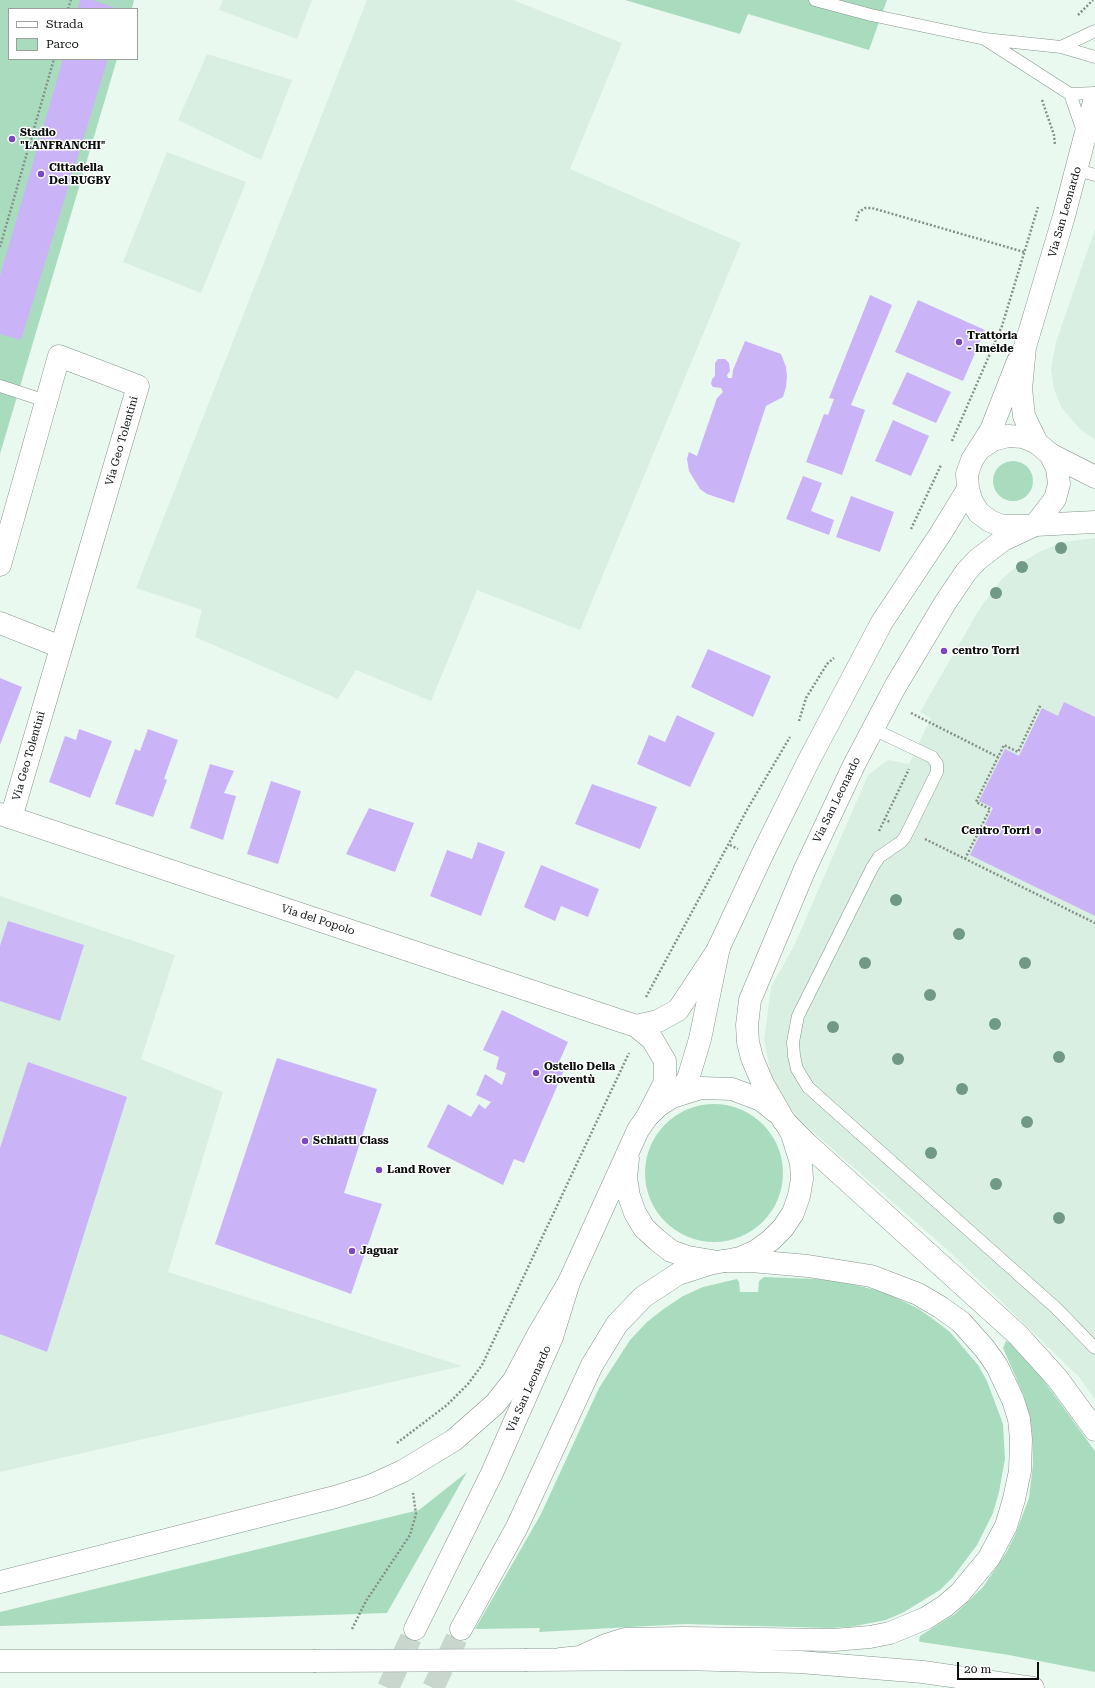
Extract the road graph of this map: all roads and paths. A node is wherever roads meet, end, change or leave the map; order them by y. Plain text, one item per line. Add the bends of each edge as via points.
1 (815, 0) edge
2 (1093, 0) edge
3 (1095, 31) edge
4 (985, 39) junction
5 (1061, 47) junction
6 (1095, 57) edge
7 (54, 60) edge
8 (1049, 82) junction
9 (1095, 93) edge
10 (1070, 94) junction
11 (1095, 98) edge
12 (1085, 138) junction
13 (1055, 149) dead end
14 (1086, 172) edge
15 (1040, 200) dead end
16 (856, 221) dead end
17 (0, 247) edge
18 (1024, 252) junction
19 (1032, 325) junction
20 (0, 386) edge
21 (46, 401) junction
22 (949, 448) dead end
23 (981, 448) junction
24 (1044, 448) junction
25 (943, 462) dead end
26 (1095, 477) edge
27 (968, 489) junction
28 (1095, 522) edge
29 (1035, 525) junction
30 (908, 534) dead end
31 (0, 565) edge
32 (0, 623) edge
33 (61, 647) junction
34 (838, 655) dead end
35 (1041, 704) dead end
36 (913, 708) dead end
37 (796, 727) dead end
38 (873, 729) junction
39 (793, 733) dead end
40 (998, 757) junction
41 (912, 763) dead end
42 (6, 816) edge
43 (884, 819) junction
44 (908, 831) junction
45 (878, 832) dead end
46 (965, 859) junction
47 (1095, 923) edge
48 (720, 947) junction
49 (636, 1026) junction
50 (671, 1098) junction
51 (647, 1117) junction
52 (783, 1120) junction
53 (631, 1144) junction
54 (723, 1261) junction
55 (569, 1282) junction
56 (1095, 1348) edge
57 (1095, 1430) edge
58 (404, 1471) junction
59 (0, 1582) edge
60 (352, 1629) dead end
61 (414, 1629) tunnel mouth
62 (461, 1629) tunnel mouth
63 (560, 1659) junction
64 (0, 1661) edge
65 (1033, 1688) edge

1 - 4 lane
2 - 5 path via 1066,24
3 - 5 lane
4 - 5 lane
4 - 8 lane
5 - 6 lane
7 - 17 path
8 - 10 lane
8 - 13 path via 1042,102 1054,135
9 - 10 lane
10 - 12 lane
11 - 12 main road, Via San Leonardo
12 - 14 main road, Via San Leonardo
14 - 19 main road, Via San Leonardo
15 - 18 path
16 - 18 path via 859,212 865,208 872,208
18 - 22 path via 1002,326
19 - 23 main road, Via San Leonardo via 991,430
19 - 24 main road, Via San Leonardo via 1025,347 1022,389 1024,416
20 - 21 lane
21 - 31 main road, Via Geo Tolentini
21 - 33 main road, Via Geo Tolentini via 59,356 138,386
23 - 24 main road, Via San Leonardo via 993,440 1008,436 1023,437
23 - 27 main road, Via San Leonardo via 972,460 967,474
24 - 26 main road
24 - 29 main road, Via San Leonardo via 1057,468 1058,484 1055,499
25 - 30 path
27 - 29 main road, Via San Leonardo via 976,507 990,521 1002,526
27 - 48 main road, Via San Leonardo via 870,644 786,805
28 - 29 main road
29 - 38 main road, Via San Leonardo via 996,545 966,572 917,649
32 - 33 main road
33 - 42 main road, Via Geo Tolentini
34 - 37 path via 827,664 806,698
35 - 40 path via 1018,752 1004,745
36 - 40 path via 910,714
38 - 44 lane via 927,754 937,764 936,775
38 - 52 main road, Via San Leonardo via 808,862 750,1000 747,1025 751,1054 763,1084
39 - 49 path via 748,808 638,1012
40 - 46 path via 976,802 990,809
41 - 43 path
42 - 49 main road, Via del Popolo
43 - 44 path
43 - 45 path
44 - 46 path
44 - 56 lane via 901,842 875,862 798,1016 793,1042 797,1069 808,1087 1046,1298
46 - 47 path
48 - 49 main road via 678,1010 658,1021
48 - 50 main road, Via San Leonardo via 691,1072 684,1087
49 - 51 main road, Via del Popolo via 652,1039 665,1061 665,1082
49 - 58 path via 633,1042 623,1065 488,1355 459,1393 397,1444 395,1454
50 - 51 main road, Via San Leonardo
50 - 52 main road, Via San Leonardo via 701,1088 732,1088 761,1100
51 - 53 main road, Via San Leonardo
52 - 54 main road, Via San Leonardo via 792,1134 801,1163 799,1196 792,1213 783,1228 771,1240 740,1258
52 - 57 main road via 1018,1335 1057,1378
53 - 54 main road, Via San Leonardo via 627,1161 627,1184 635,1213 644,1228 671,1250 705,1261
53 - 55 main road, Via San Leonardo
54 - 62 main road, Via San Leonardo via 688,1270 668,1279 643,1297 616,1324 592,1365 517,1528
54 - 63 main road via 808,1266 871,1276 918,1294 961,1322 997,1366 1019,1419 1022,1439 1020,1471 1006,1526 989,1558 960,1593 926,1618 890,1633 870,1638 834,1640 625,1639 580,1657
55 - 58 main road via 514,1380 495,1404 454,1440
55 - 61 main road, Via San Leonardo via 552,1337 492,1473
58 - 59 main road via 370,1486 335,1497
58 - 60 path via 416,1501 413,1528 402,1550 366,1601
63 - 64 main road, bridge
63 - 65 main road via 800,1662 923,1672

